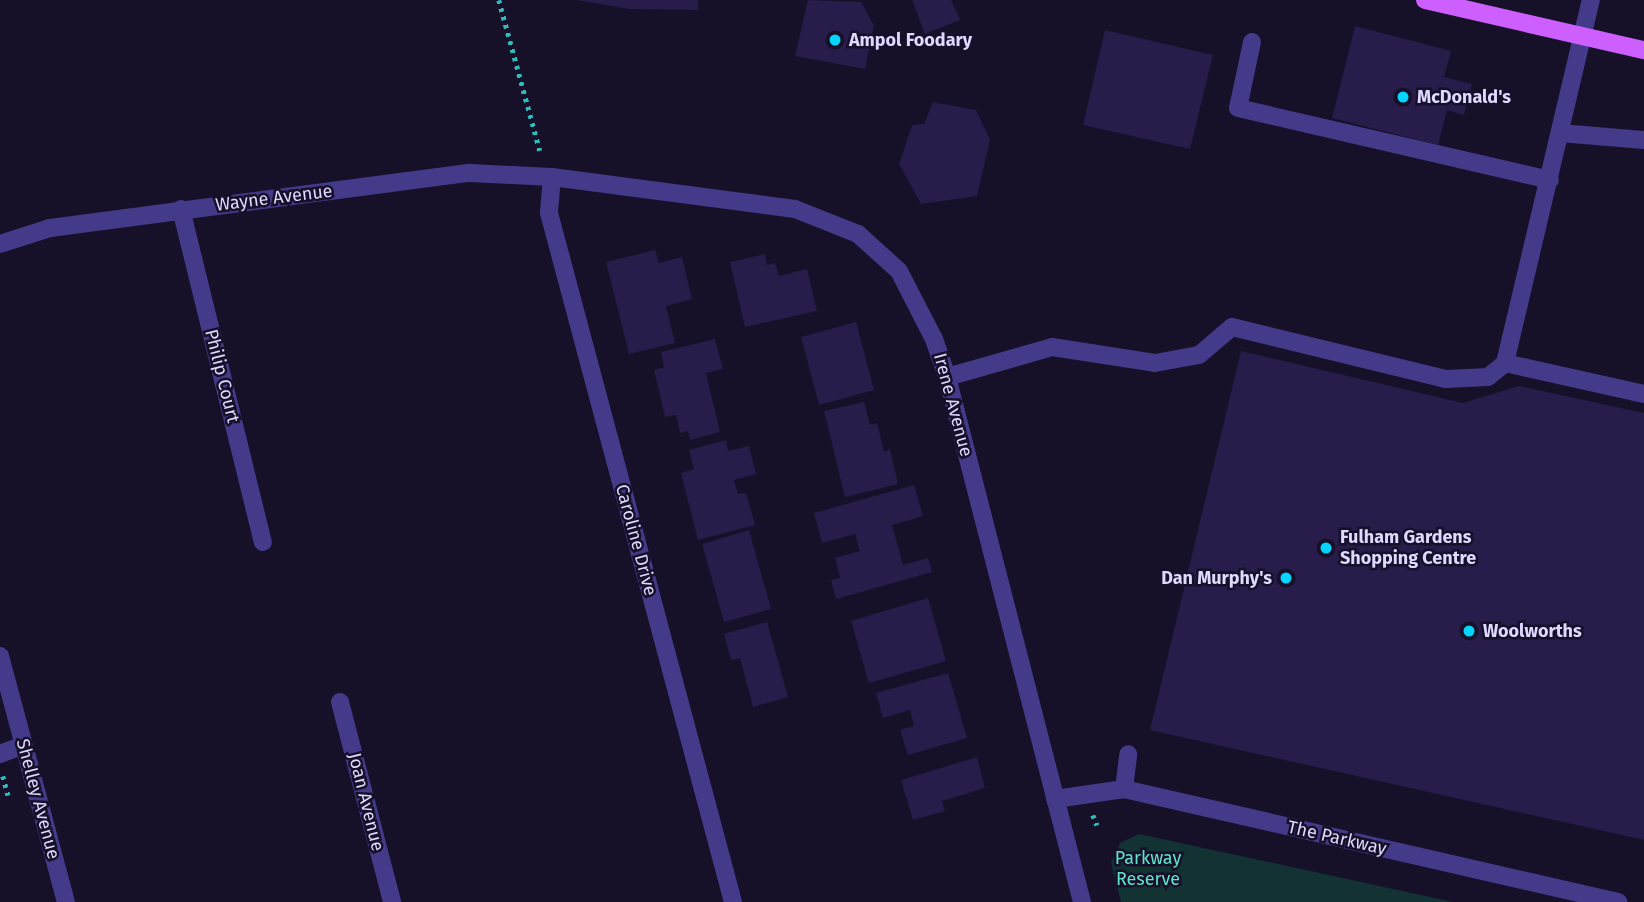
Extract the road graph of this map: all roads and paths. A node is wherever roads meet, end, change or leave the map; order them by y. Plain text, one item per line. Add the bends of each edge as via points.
1 (499, 0) edge
2 (1425, 0) edge
3 (1591, 0) edge
4 (1583, 36) junction
5 (1252, 42) dead end
6 (1644, 50) edge
7 (1560, 133) junction
8 (1644, 140) edge
9 (540, 151) dead end
10 (552, 177) junction
11 (1550, 180) junction
12 (181, 209) junction
13 (0, 244) edge
14 (1505, 363) junction
15 (947, 377) junction
16 (1644, 394) edge
17 (264, 542) dead end
18 (0, 656) edge
19 (340, 702) dead end
20 (23, 745) junction
21 (0, 754) edge
22 (1128, 754) dead end
23 (0, 766) edge
24 (1124, 789) junction
25 (8, 795) dead end
26 (1055, 799) junction
27 (66, 902) edge
28 (392, 902) edge
29 (733, 902) edge
30 (1082, 902) edge
31 (1618, 902) edge

1 - 9 path
2 - 4 main road
3 - 4 street
4 - 6 main road
4 - 7 street
5 - 11 street via 1238,108
7 - 8 street
7 - 11 street
10 - 12 street, Wayne Avenue via 470,173
10 - 15 street, Irene Avenue via 795,209 858,234 899,271 934,339
10 - 29 street, Caroline Drive via 549,213
11 - 14 street
12 - 13 street, Wayne Avenue via 50,228
12 - 17 street, Philip Court
14 - 15 street via 1488,377 1446,379 1232,327 1199,355 1155,363 1052,347
14 - 16 street
15 - 26 street, Irene Avenue
18 - 20 street, Shelley Avenue
19 - 28 street, Joan Avenue
20 - 21 street
20 - 27 street, Shelley Avenue
22 - 24 street
23 - 25 path
24 - 26 street, The Parkway
24 - 31 street, The Parkway
26 - 30 street, Irene Avenue

